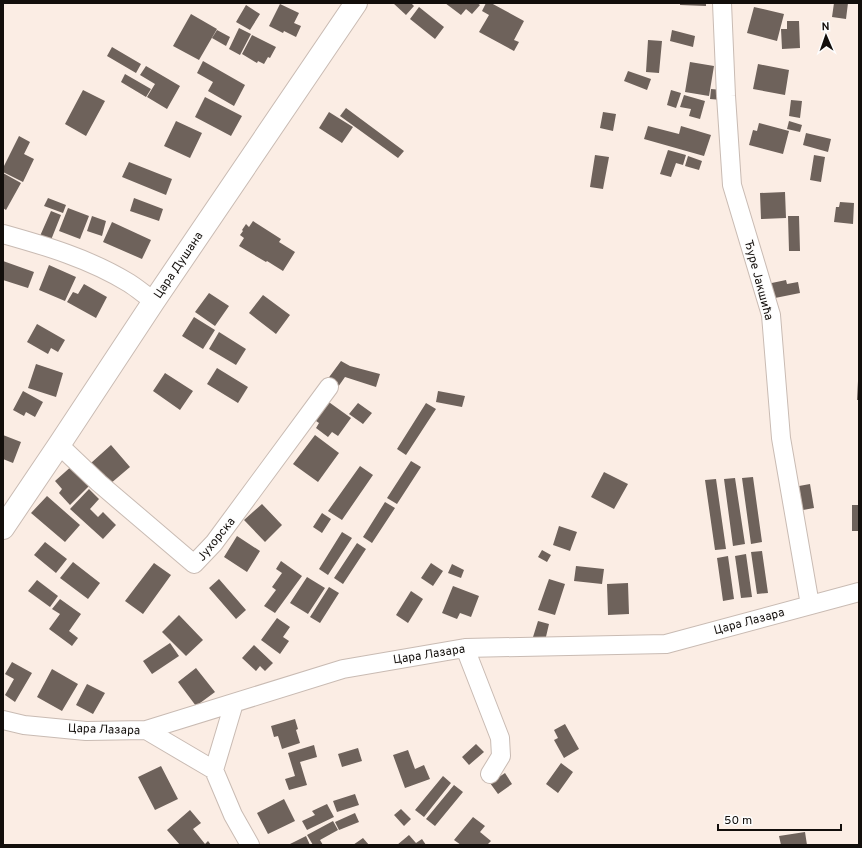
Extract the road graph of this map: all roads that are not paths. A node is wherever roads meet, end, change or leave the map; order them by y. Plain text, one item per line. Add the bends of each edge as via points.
1 (356, 3) edge
2 (722, 3) edge
3 (3, 234) edge
4 (154, 301) junction
5 (329, 387) dead end
6 (59, 445) junction
7 (3, 528) edge
8 (859, 592) edge
9 (810, 605) junction
10 (465, 648) junction
11 (234, 703) junction
12 (3, 720) edge
13 (146, 730) junction
14 (214, 770) junction
15 (490, 774) dead end
16 (250, 845) edge

1 - 4 main road, Цара Душана
2 - 9 street, Ђуре Јакшића via 732,185 771,316 781,438
3 - 4 street via 83,260 129,283
4 - 6 main road, Цара Душана
5 - 6 street, Јухорска via 214,543 194,564 99,483
6 - 7 main road, Цара Душана
8 - 9 street, Цара Лазара
9 - 10 street, Цара Лазара via 666,644
10 - 11 street, Цара Лазара via 343,669
10 - 15 street via 500,738 501,756
11 - 13 street, Цара Лазара
11 - 14 street
12 - 13 street, Цара Лазара via 24,725 86,731
13 - 14 street
14 - 16 street via 233,815

